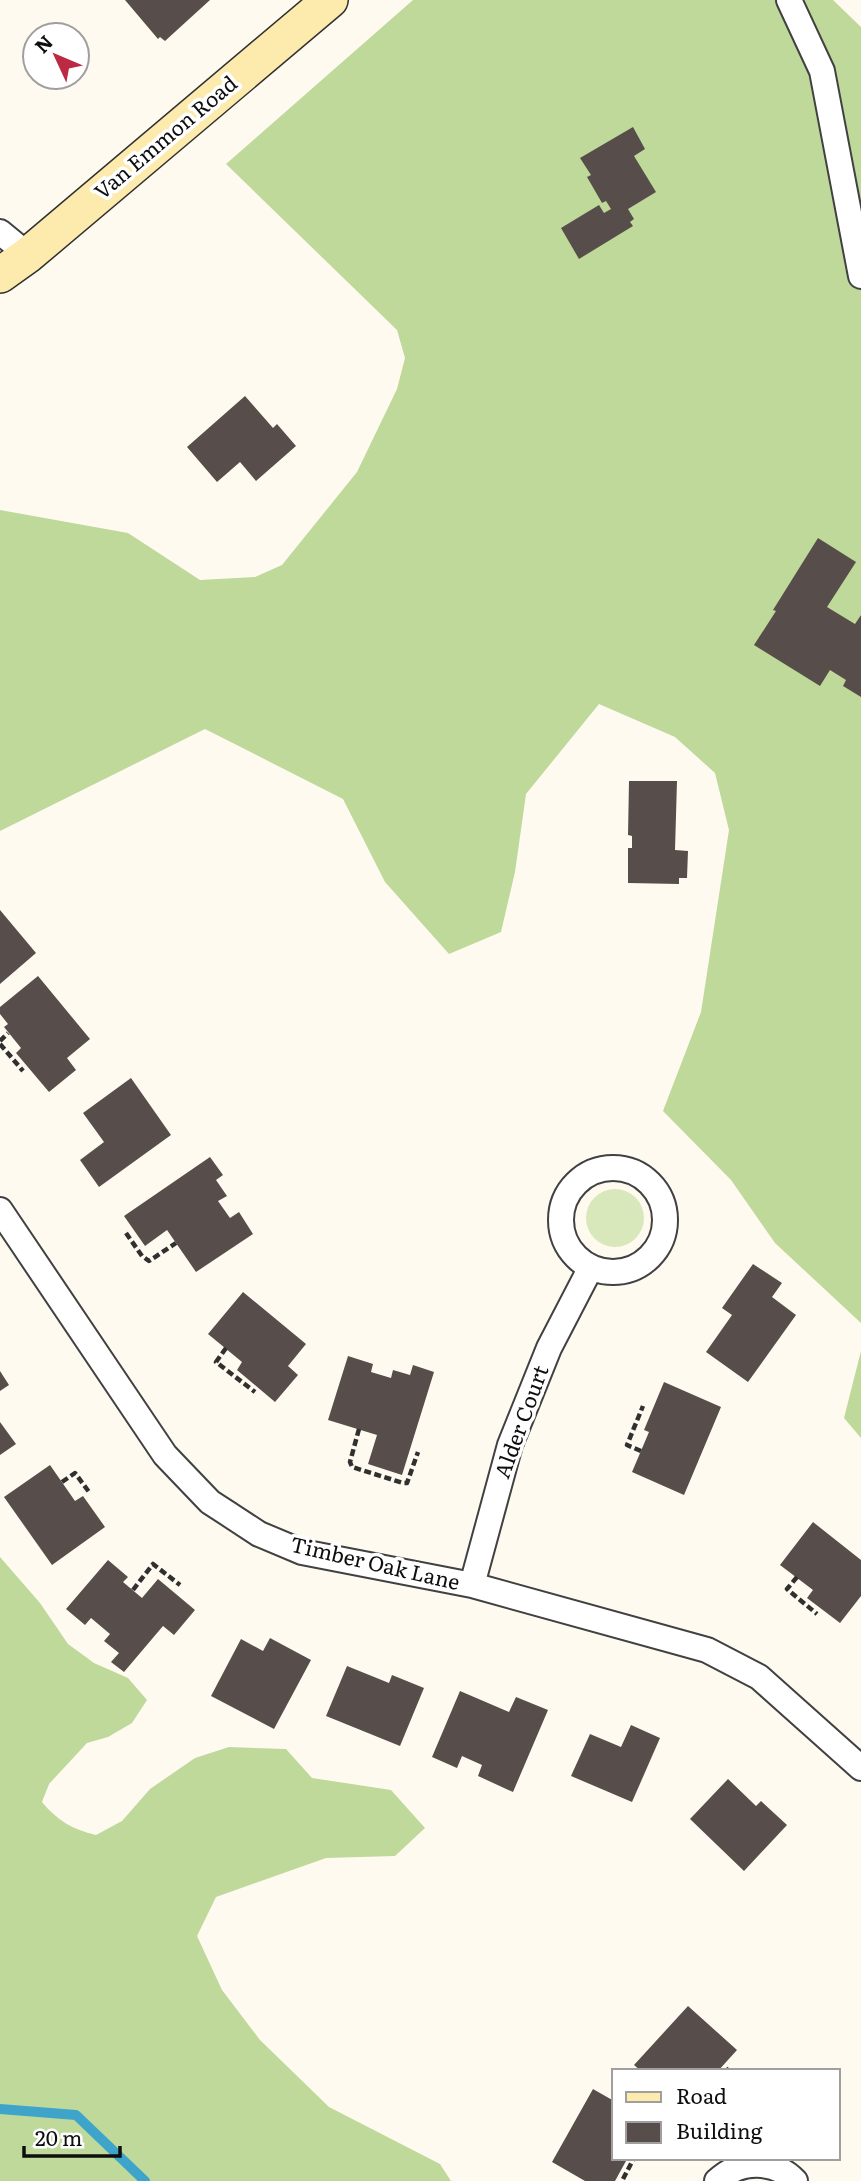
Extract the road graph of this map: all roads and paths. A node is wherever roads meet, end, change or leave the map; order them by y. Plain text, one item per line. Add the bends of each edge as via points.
1 (330, 0) edge
2 (789, 0) edge
3 (0, 232) edge
4 (28, 255) junction
5 (0, 275) edge
6 (861, 276) edge
7 (8, 1033) dead end
8 (0, 1042) edge
9 (23, 1071) dead end
10 (0, 1210) edge
11 (126, 1233) dead end
12 (176, 1243) dead end
13 (591, 1267) junction
14 (226, 1348) dead end
15 (255, 1392) dead end
16 (643, 1406) dead end
17 (359, 1429) dead end
18 (641, 1451) dead end
19 (418, 1452) dead end
20 (62, 1482) dead end
21 (89, 1492) dead end
22 (797, 1577) dead end
23 (180, 1585) dead end
24 (472, 1585) junction
25 (133, 1590) dead end
26 (817, 1614) dead end
27 (861, 1769) edge
28 (633, 2160) edge
29 (623, 2179) dead end
30 (717, 2181) edge
31 (795, 2181) edge

1 - 4 street, Van Emmon Road
2 - 6 street via 822,71
3 - 4 street
4 - 5 street, Van Emmon Road
7 - 8 path
8 - 9 path
10 - 24 street, Timber Oak Lane via 165,1455 210,1502 259,1534 302,1552
11 - 12 path via 149,1261
13 - 13 street via 623,1271 651,1256 660,1242 665,1210 650,1182 636,1172 621,1168 597,1171 576,1184 566,1197 562,1229 567,1245
13 - 24 street, Alder Court via 549,1348 510,1445
14 - 15 path via 216,1362
16 - 18 path via 627,1446
17 - 19 path via 349,1462 352,1467 407,1483
20 - 21 path via 75,1473
22 - 26 path via 787,1590
23 - 25 path via 153,1564
24 - 27 street, Timber Oak Lane via 707,1650 759,1677
28 - 29 path
30 - 31 street via 750,2164 780,2169

